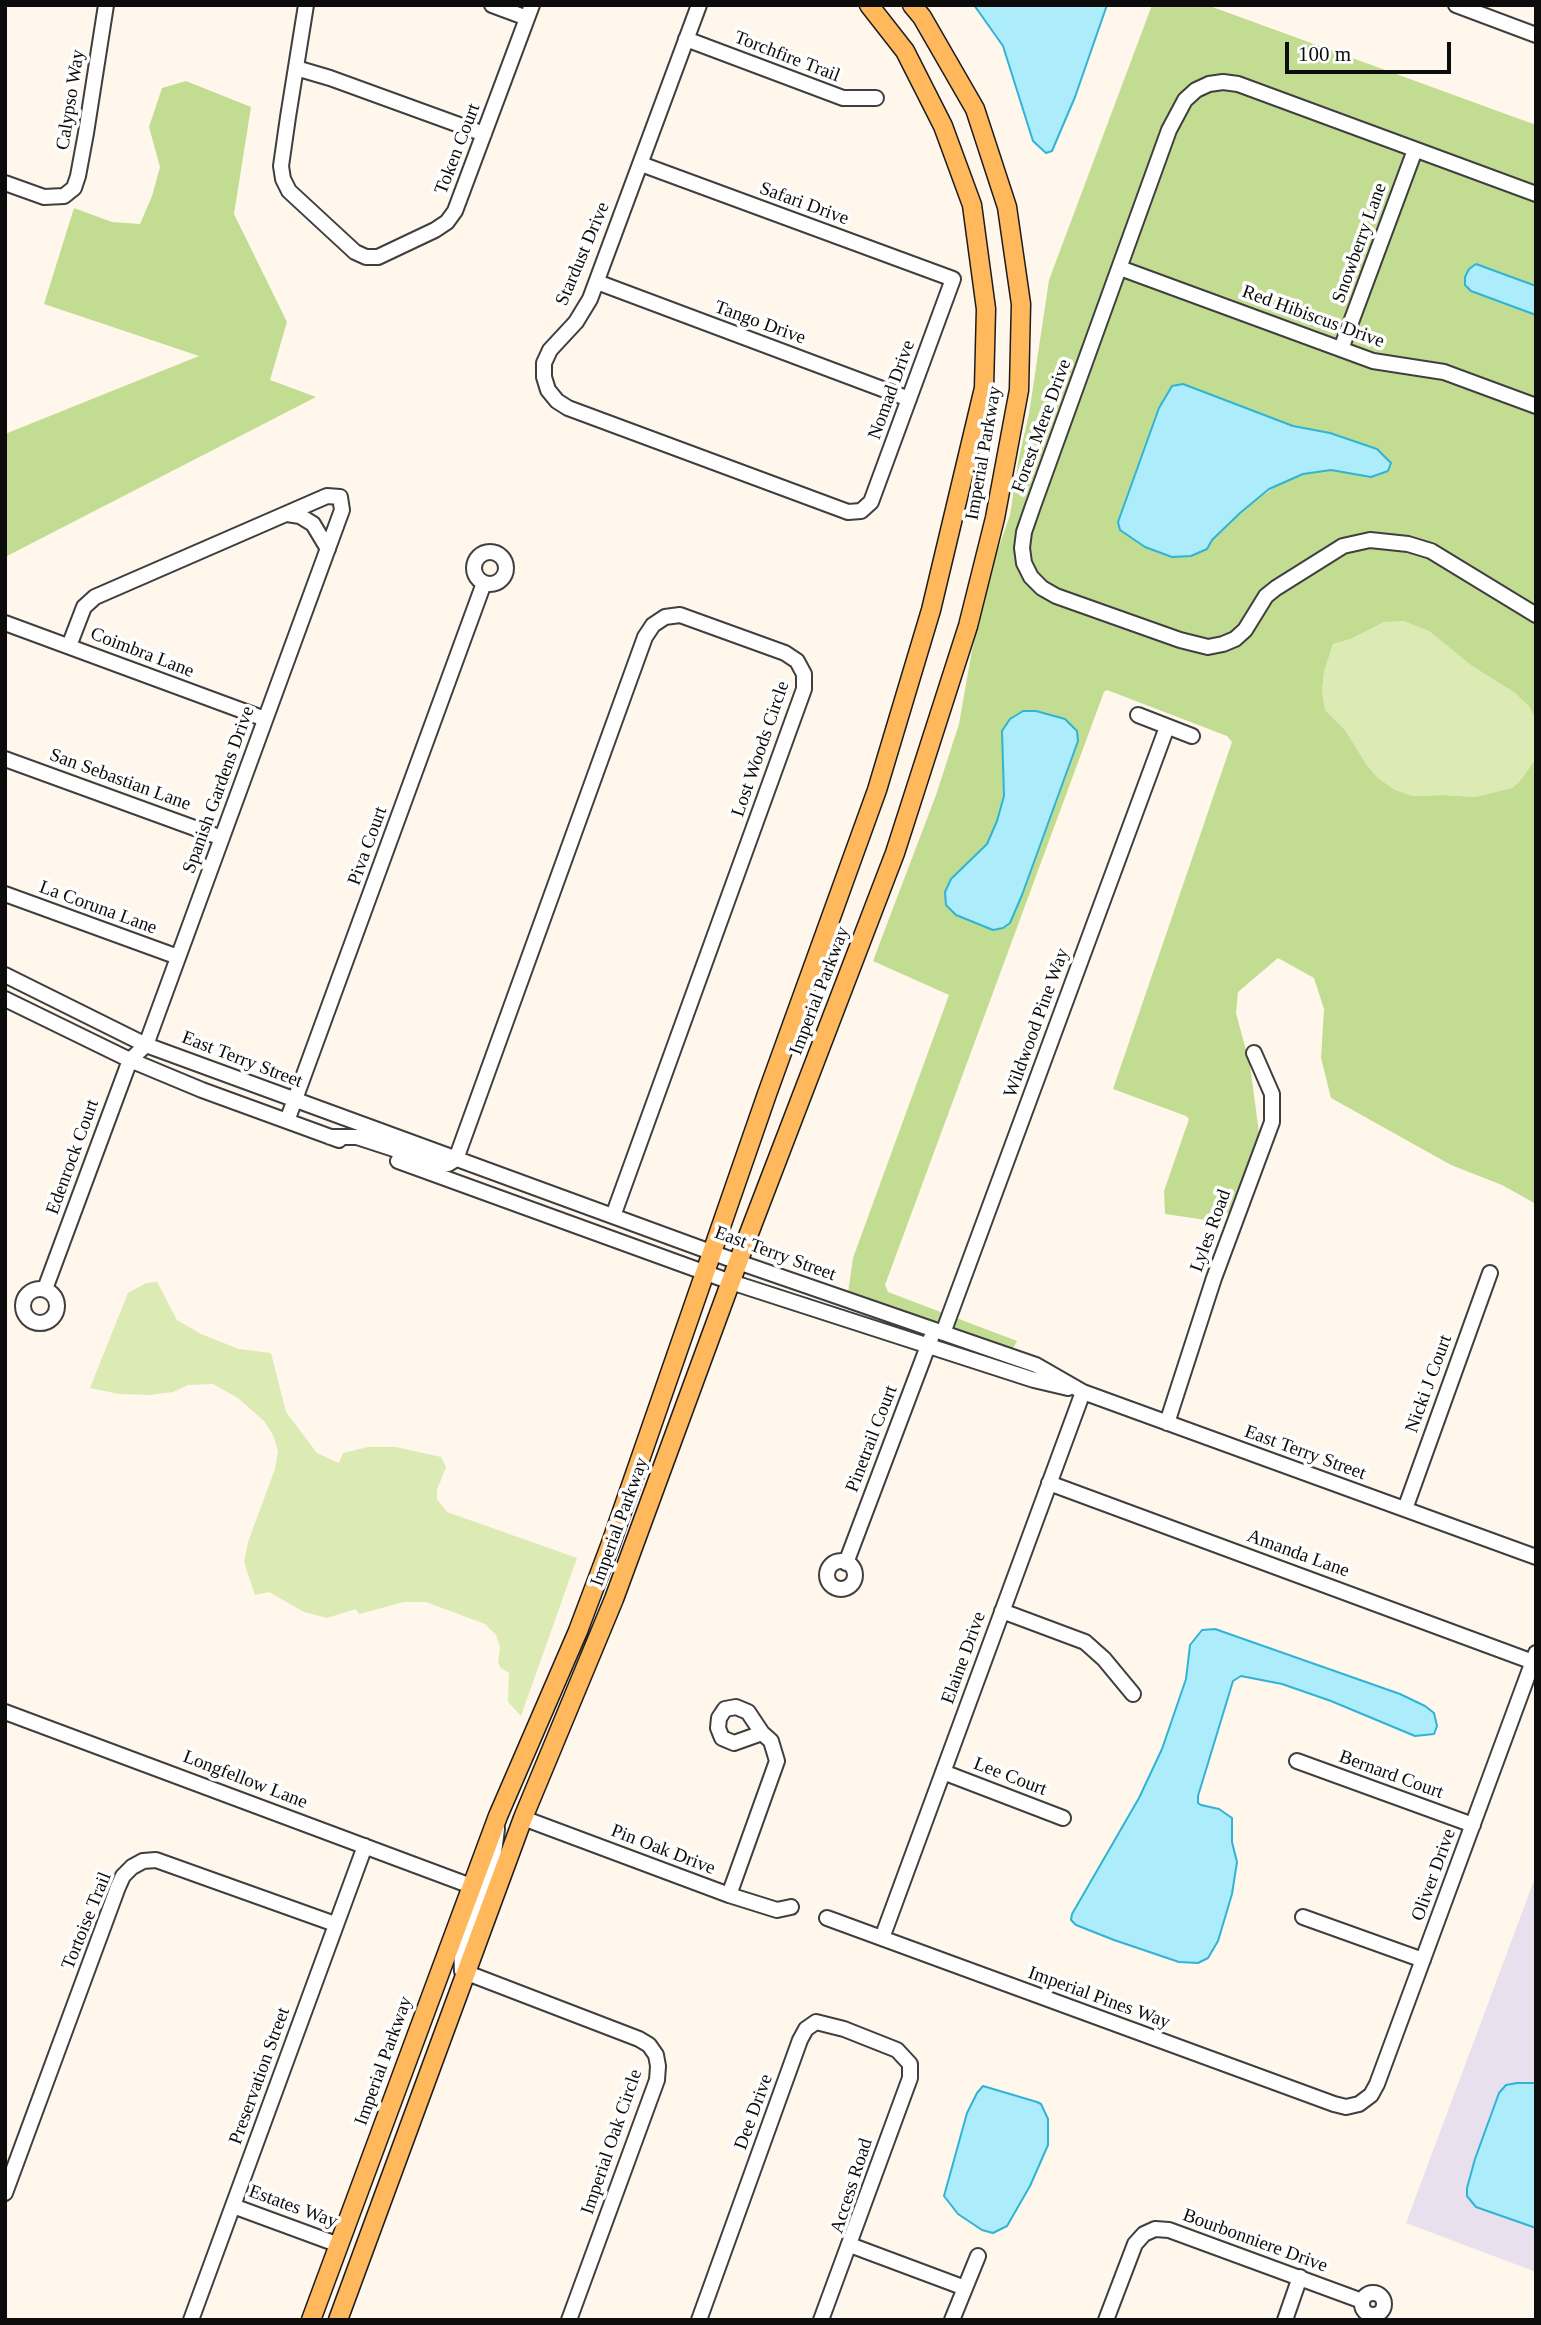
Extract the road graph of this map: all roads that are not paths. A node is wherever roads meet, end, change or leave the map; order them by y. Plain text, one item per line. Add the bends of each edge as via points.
1 (106, 5) edge
2 (306, 5) edge
3 (492, 5) edge
4 (699, 5) edge
5 (869, 5) edge
6 (912, 5) edge
7 (1456, 5) edge
8 (529, 12) edge
9 (1497, 12) edge
10 (1536, 35) edge
11 (687, 39) junction
12 (296, 68) junction
13 (876, 98) dead end
14 (484, 134) junction
15 (1415, 150) junction
16 (641, 164) junction
17 (5, 183) edge
18 (1536, 194) edge
19 (1119, 268) junction
20 (953, 279) joint
21 (597, 282) junction
22 (1341, 349) junction
23 (909, 399) junction
24 (1536, 406) edge
25 (861, 511) joint
26 (287, 514) junction
27 (328, 549) junction
28 (484, 583) dead end
29 (1536, 615) edge
30 (5, 623) edge
31 (69, 646) junction
32 (1138, 715) dead end
33 (265, 719) junction
34 (1167, 727) junction
35 (1192, 736) dead end
36 (5, 759) edge
37 (222, 838) junction
38 (5, 894) edge
39 (178, 957) junction
40 (5, 975) edge
41 (5, 999) edge
42 (146, 1045) junction
43 (1254, 1053) dead end
44 (130, 1060) junction
45 (295, 1101) junction
46 (287, 1121) junction
47 (330, 1137) junction
48 (456, 1158) junction
49 (613, 1216) junction
50 (712, 1252) junction
51 (738, 1262) junction
52 (705, 1273) junction
53 (1490, 1273) dead end
54 (730, 1282) junction
55 (45, 1289) dead end
56 (939, 1331) junction
57 (928, 1345) junction
58 (1083, 1392) junction
59 (1167, 1423) junction
60 (1049, 1483) junction
61 (1405, 1509) junction
62 (1536, 1557) edge
63 (846, 1563) dead end
64 (1002, 1611) junction
65 (1534, 1657) edge
66 (1133, 1694) dead end
67 (5, 1712) edge
68 (762, 1733) dead end
69 (1297, 1761) dead end
70 (943, 1772) junction
71 (498, 1816) junction
72 (523, 1818) junction
73 (1063, 1818) dead end
74 (1473, 1825) junction
75 (365, 1846) junction
76 (471, 1886) junction
77 (729, 1895) junction
78 (791, 1907) dead end
79 (1303, 1917) dead end
80 (827, 1918) dead end
81 (335, 1924) junction
82 (882, 1938) junction
83 (1423, 1960) junction
84 (466, 1973) junction
85 (910, 2064) joint
86 (1359, 2104) joint
87 (5, 2193) edge
88 (233, 2206) junction
89 (372, 2228) junction
90 (339, 2245) junction
91 (850, 2245) junction
92 (978, 2256) dead end
93 (1300, 2277) junction
94 (964, 2288) junction
95 (1382, 2317) edge
96 (191, 2320) edge
97 (311, 2320) edge
98 (324, 2320) edge
99 (338, 2320) edge
100 (569, 2320) edge
101 (699, 2320) edge
102 (821, 2320) edge
103 (952, 2320) edge
104 (1106, 2320) edge
105 (1285, 2320) edge

1 - 17 street, Calypso Way via 74,188 64,196 44,197
2 - 12 street, Token Court
3 - 8 street
4 - 11 street, Stardust Drive
5 - 50 main road, Imperial Parkway via 905,51 943,126 972,205 986,309 984,388 931,611 877,790
6 - 51 main road, Imperial Parkway via 975,109 1007,207 1021,304 1018,390 995,518 968,626 895,853
7 - 9 street
8 - 14 street, Token Court
9 - 10 street
11 - 13 street, Torchfire Trail via 843,98
11 - 16 street, Stardust Drive
12 - 14 street
12 - 14 street, Token Court via 281,166 283,180 332,232 366,257 390,252 447,222
15 - 18 street, Forest Mere Drive
15 - 19 street, Forest Mere Drive via 1238,83 1209,84 1196,90 1177,112
15 - 22 street, Snowberry Lane
16 - 20 street, Safari Drive
16 - 21 street, Stardust Drive
19 - 22 street, Red Hibiscus Drive
19 - 29 street, Forest Mere Drive via 1024,532 1024,563 1042,588 1208,647 1235,639 1276,588 1343,546 1370,540 1431,551
20 - 23 street, Nomad Drive
21 - 23 street, Tango Drive
21 - 25 street, Stardust Drive via 584,310 544,363 548,390 557,401 848,512
22 - 24 street, Red Hibiscus Drive via 1380,363 1444,372
23 - 25 street, Nomad Drive via 871,502
26 - 27 street via 313,524
26 - 27 street, Spanish Gardens Drive via 327,496 340,497 342,510
26 - 31 street, Spanish Gardens Drive via 94,597 84,607
27 - 33 street, Spanish Gardens Drive
28 - 45 street, Piva Court
30 - 31 street, Coimbra Lane
31 - 33 street, Coimbra Lane
32 - 34 street
33 - 37 street, Spanish Gardens Drive
34 - 35 street
34 - 56 street, Wildwood Pine Way
36 - 37 street, San Sebastian Lane
37 - 39 street, Spanish Gardens Drive
38 - 39 street, La Coruna Lane
39 - 42 street, Spanish Gardens Drive
40 - 42 street, East Terry Street
41 - 44 street
42 - 44 street, Edenrock Court
42 - 45 street, East Terry Street
43 - 59 street, Lyles Road via 1272,1094 1272,1122
44 - 46 street
44 - 55 street, Edenrock Court
45 - 46 street, Piva Court
45 - 48 street, East Terry Street
46 - 47 street
47 - 48 street via 357,1137 440,1164
47 - 52 street
48 - 49 street, East Terry Street
48 - 49 street, Lost Woods Circle via 645,637 659,621 680,615 785,653 797,661 804,674 804,689
49 - 50 street, East Terry Street
50 - 51 street, East Terry Street
50 - 52 main road, Imperial Parkway
51 - 54 main road, Imperial Parkway
51 - 56 street, East Terry Street
52 - 54 street
52 - 71 main road, Imperial Parkway via 578,1631
53 - 61 street, Nicki J Court
54 - 57 street
54 - 72 main road, Imperial Parkway via 614,1599
56 - 57 street, Pinetrail Court
56 - 58 street, East Terry Street via 1035,1365
57 - 58 street
57 - 63 street, Pinetrail Court
58 - 59 street, East Terry Street
58 - 60 street, Elaine Drive
59 - 61 street, East Terry Street
60 - 64 street, Elaine Drive
60 - 65 street, Amanda Lane
61 - 62 street, East Terry Street
64 - 66 street via 1085,1642
64 - 70 street, Elaine Drive
65 - 74 street, Oliver Drive
67 - 75 street, Longfellow Lane
68 - 77 street via 771,1741 777,1761
69 - 74 street, Bernard Court
70 - 73 street, Lee Court
70 - 82 street, Elaine Drive
71 - 76 main road, Imperial Parkway
71 - 84 street, Imperial Parkway via 493,1862 461,1949 460,1967
72 - 77 street, Pin Oak Drive
72 - 84 main road, Imperial Parkway
74 - 83 street, Oliver Drive
75 - 76 street, Longfellow Lane
75 - 81 street, Preservation Street
76 - 90 main road, Imperial Parkway
77 - 78 street, Pin Oak Drive via 777,1910
79 - 83 street
80 - 82 street, Imperial Pines Way
81 - 87 street, Tortoise Trail via 156,1860 132,1867 118,1887
81 - 88 street, Preservation Street
82 - 86 street, Imperial Pines Way via 1334,2104
83 - 86 street, Oliver Drive via 1377,2084
84 - 89 main road, Imperial Parkway
84 - 100 street, Imperial Oak Circle via 639,2039 656,2055 657,2080
85 - 91 street, Access Road via 902,2103
85 - 101 street, Dee Drive via 897,2050 844,2029 816,2022 806,2029
88 - 90 street, Estates Way
88 - 96 street, Preservation Street
89 - 90 main road
89 - 99 main road, Imperial Parkway
90 - 97 main road, Imperial Parkway
90 - 98 main road via 342,2261
91 - 94 street, Access Road
91 - 102 street
92 - 94 street
93 - 95 street, Bourbonniere Drive via 1362,2301 1367,2314
93 - 104 street, Bourbonniere Drive via 1155,2229 1135,2244
93 - 105 street
94 - 103 street

